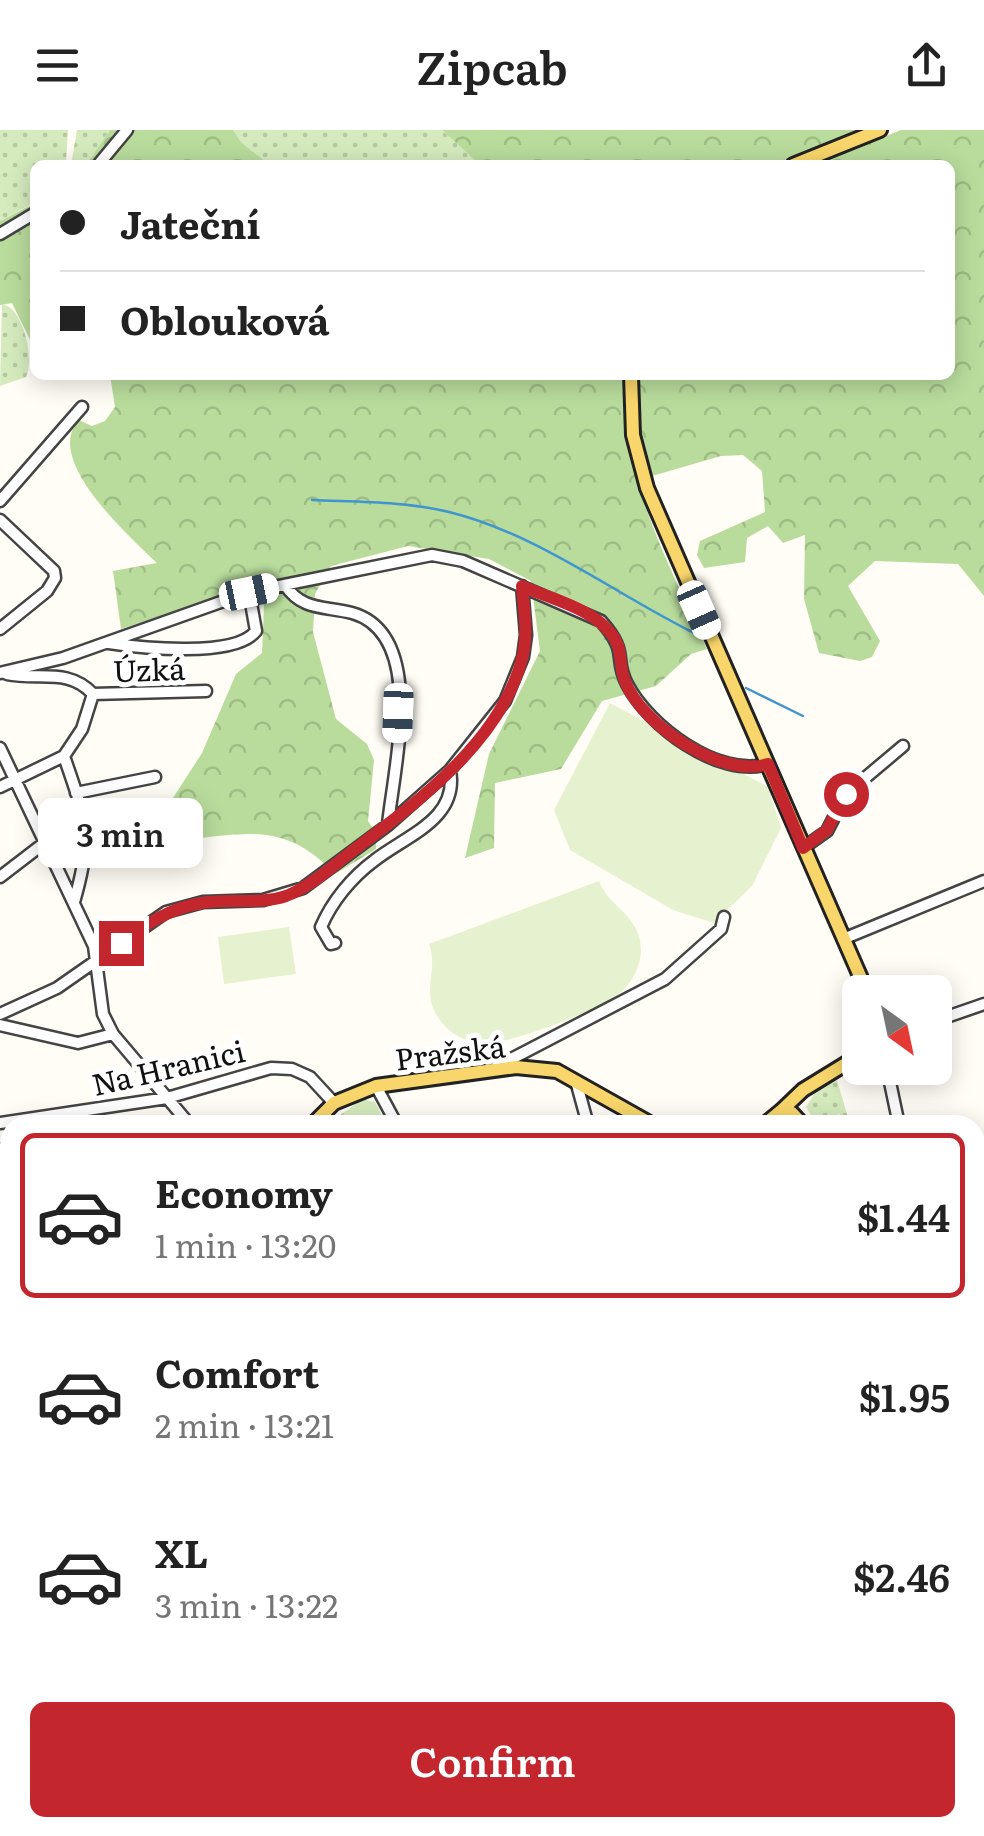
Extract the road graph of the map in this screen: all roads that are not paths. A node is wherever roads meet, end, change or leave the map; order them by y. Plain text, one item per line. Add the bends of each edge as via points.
1 (127, 130) edge
2 (880, 130) edge
3 (102, 160) edge
4 (805, 160) edge
5 (30, 216) edge
6 (0, 234) edge
7 (631, 380) edge
8 (82, 407) dead end
9 (0, 501) edge
10 (0, 520) edge
11 (284, 585) junction
12 (522, 586) junction
13 (249, 592) junction
14 (0, 629) edge
15 (108, 642) junction
16 (1, 673) edge
17 (206, 691) dead end
18 (93, 694) junction
19 (903, 746) dead end
20 (0, 748) edge
21 (64, 756) junction
22 (768, 764) junction
23 (450, 770) junction
24 (154, 777) dead end
25 (12, 780) junction
26 (0, 787) edge
27 (76, 794) junction
28 (388, 825) junction
29 (43, 844) junction
30 (803, 848) junction
31 (0, 877) edge
32 (984, 881) edge
33 (74, 902) junction
34 (724, 917) dead end
35 (843, 938) junction
36 (335, 943) dead end
37 (99, 961) junction
38 (859, 975) edge
39 (984, 1004) edge
40 (0, 1014) edge
41 (952, 1015) edge
42 (0, 1025) edge
43 (114, 1034) junction
44 (842, 1066) edge
45 (496, 1067) junction
46 (576, 1080) junction
47 (891, 1085) edge
48 (376, 1086) junction
49 (810, 1086) junction
50 (167, 1098) junction
51 (334, 1103) junction
52 (781, 1111) junction
53 (58, 1115) edge
54 (181, 1115) edge
55 (322, 1115) edge
56 (392, 1115) edge
57 (585, 1115) edge
58 (636, 1115) edge
59 (776, 1115) edge
60 (788, 1115) edge
61 (802, 1115) edge
62 (897, 1115) edge

1 - 3 street
2 - 4 main road
5 - 6 street
7 - 22 main road via 635,448 647,488
8 - 9 street
10 - 14 street via 55,578
11 - 12 street via 432,555
11 - 13 street
11 - 28 street via 304,604 356,614 378,627 396,656 400,678
12 - 22 street via 600,621 617,639 624,679 647,716 679,742 724,762
12 - 23 street via 523,658 505,701
13 - 15 street
13 - 15 street via 257,623 244,642 210,648
15 - 16 street
16 - 18 street via 50,674
17 - 18 street, Úzká
18 - 21 street
19 - 30 street via 846,794 827,830
20 - 25 street
21 - 25 street
21 - 27 street
22 - 30 main road
23 - 28 street
23 - 36 street via 453,788 438,813 418,835 376,859 330,906 322,927
24 - 27 street
25 - 26 street
25 - 29 street
27 - 33 street via 88,856
28 - 37 street via 303,888 264,900 203,902 166,912
29 - 31 street
29 - 33 street
30 - 35 main road
32 - 35 street
33 - 37 street
34 - 45 street via 721,928 664,979
35 - 38 main road
37 - 40 street
37 - 43 street via 102,1014
39 - 41 street
42 - 43 street via 78,1043
43 - 50 street
44 - 49 main road
45 - 46 main road, Pražská via 542,1068
45 - 48 main road, Pražská
46 - 57 street
46 - 58 main road, Pražská
47 - 62 street
48 - 51 main road, Pražská
48 - 56 street
49 - 52 main road
49 - 61 main road
50 - 51 street, Na Hranici via 271,1068 310,1077
50 - 53 street, Na Hranici
50 - 54 street
51 - 55 main road, Pražská
52 - 59 main road
52 - 60 main road

